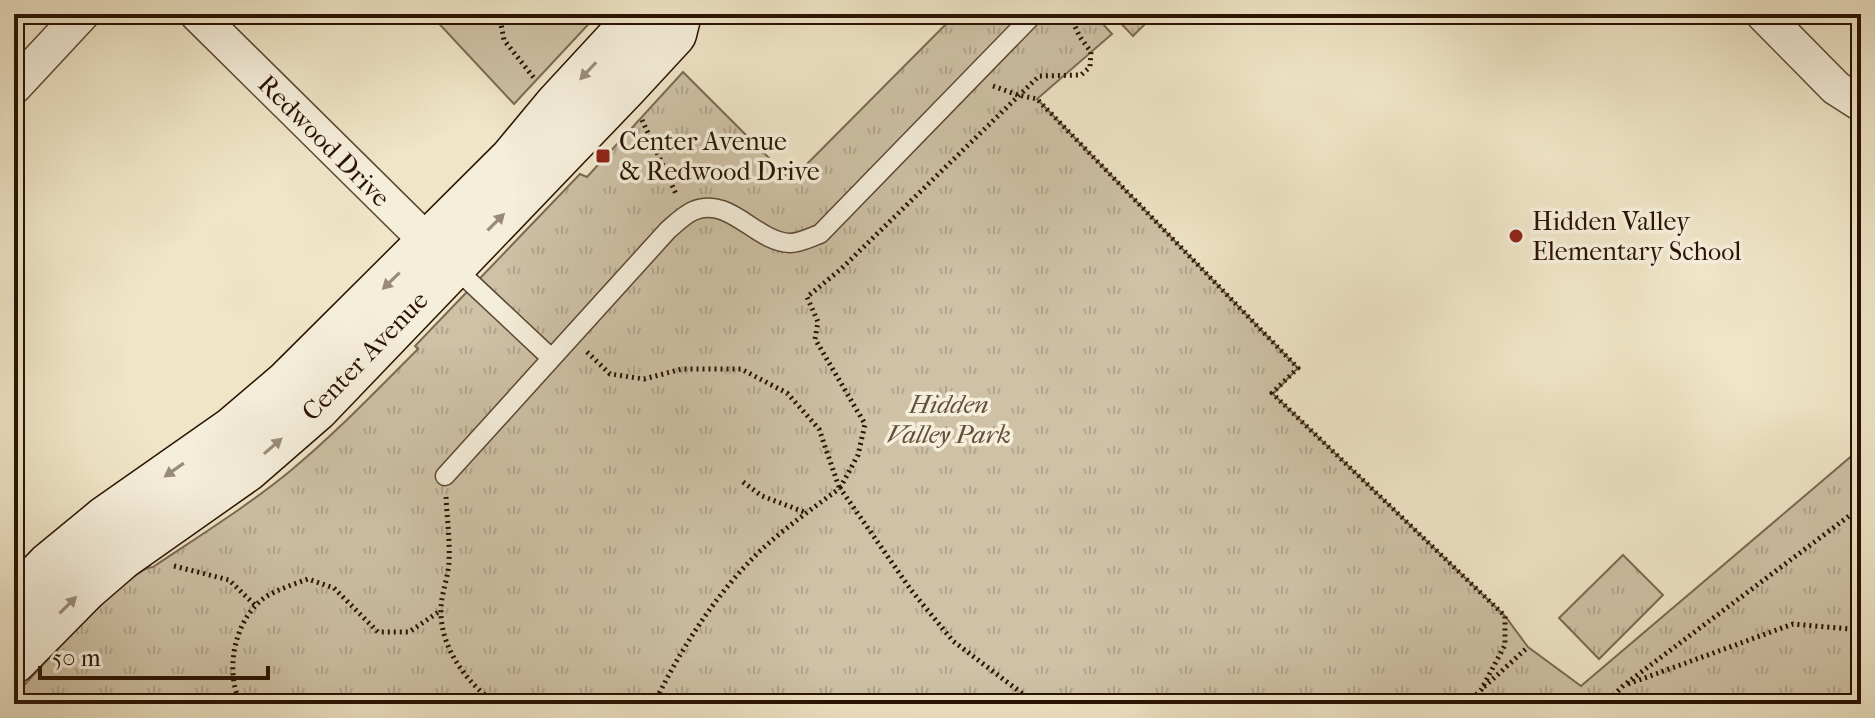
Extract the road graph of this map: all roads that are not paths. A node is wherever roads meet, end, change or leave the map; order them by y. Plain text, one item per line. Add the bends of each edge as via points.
1 (82, 14) edge
2 (197, 14) edge
3 (641, 14) edge
4 (679, 14) edge
5 (1034, 14) edge
6 (1763, 14) edge
7 (14, 87) edge
8 (1861, 104) edge
9 (440, 255) junction
10 (550, 357) junction
11 (445, 476) road end
12 (14, 601) edge
13 (14, 661) edge

1 - 7 street
2 - 9 street, Redwood Drive
3 -> 9 street, Center Avenue via 556,106
9 -> 4 street, Center Avenue via 626,86 674,34
5 - 10 lane via 820,234 792,243 768,239 720,209 694,210 668,230
6 - 8 street via 1836,88
9 - 10 lane
9 -> 12 street, Center Avenue via 233,429 83,537
13 -> 9 street, Center Avenue via 122,557 247,469 316,409
10 - 11 lane

